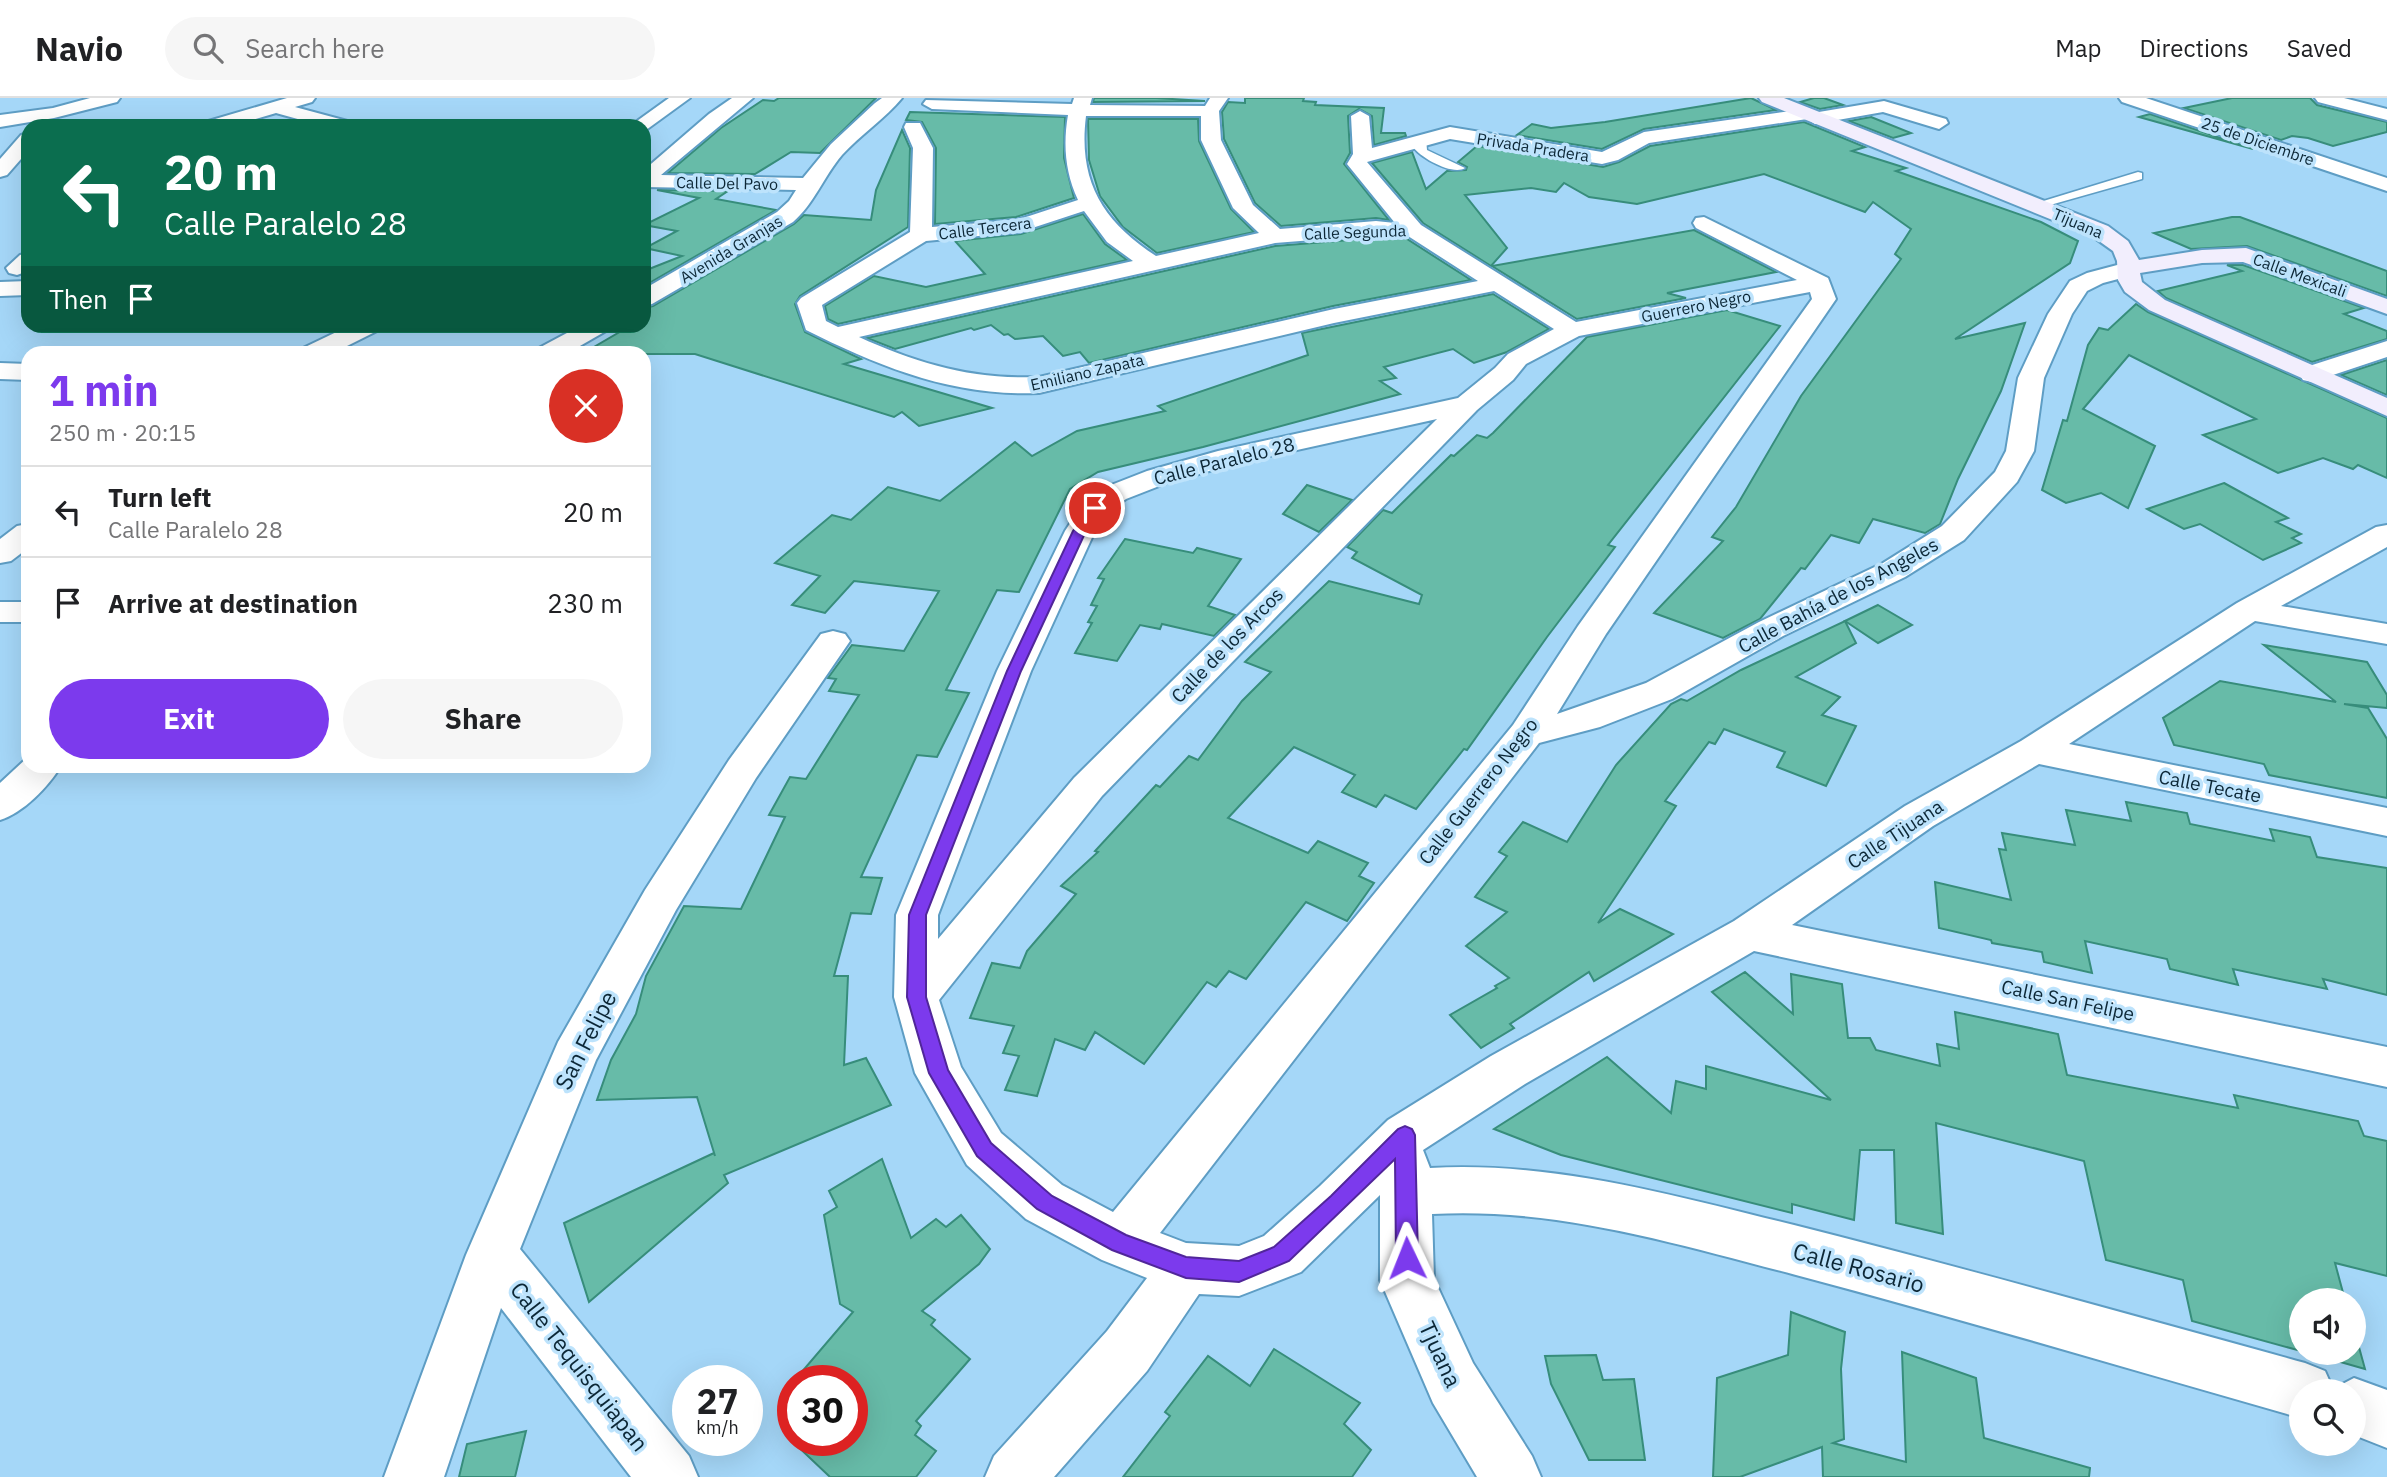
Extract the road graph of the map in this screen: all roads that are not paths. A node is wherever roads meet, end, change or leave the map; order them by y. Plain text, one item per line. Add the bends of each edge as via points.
1 (66, 98) edge
2 (111, 98) edge
3 (306, 98) edge
4 (681, 98) edge
5 (744, 98) edge
6 (893, 98) edge
7 (1768, 98) edge
8 (2128, 98) edge
9 (2189, 98) edge
10 (2324, 98) edge
11 (940, 101) edge
12 (1080, 104) edge
13 (1214, 104) edge
14 (2153, 106) junction
15 (275, 107) junction
16 (2387, 115) edge
17 (1360, 116) dead end
18 (1810, 116) junction
19 (50, 119) edge
20 (52, 119) edge
21 (235, 119) edge
22 (319, 119) edge
23 (650, 119) edge
24 (0, 121) edge
25 (21, 121) edge
26 (1939, 123) dead end
27 (913, 127) junction
28 (1422, 141) junction
29 (841, 145) junction
30 (21, 146) edge
31 (1363, 156) junction
32 (2, 166) edge
33 (1459, 168) dead end
34 (651, 175) edge
35 (2138, 176) dead end
36 (651, 181) edge
37 (809, 184) junction
38 (2387, 185) edge
39 (1088, 203) junction
40 (2036, 205) junction
41 (1704, 223) dead end
42 (1413, 230) junction
43 (921, 235) junction
44 (1275, 236) junction
45 (1154, 265) junction
46 (2129, 269) junction
47 (21, 274) edge
48 (1501, 283) junction
49 (1820, 283) junction
50 (0, 289) edge
51 (651, 295) edge
52 (2387, 307) edge
53 (1572, 330) junction
54 (354, 333) edge
55 (584, 333) edge
56 (834, 334) junction
57 (327, 346) edge
58 (561, 346) edge
59 (2387, 349) edge
60 (0, 371) edge
61 (21, 372) edge
62 (2312, 374) junction
63 (1467, 404) junction
64 (2387, 408) edge
65 (2387, 534) edge
66 (21, 538) edge
67 (0, 554) edge
68 (2249, 610) junction
69 (0, 612) edge
70 (21, 612) edge
71 (2387, 634) edge
72 (833, 641) dead end
73 (1526, 734) junction
74 (2034, 750) junction
75 (2387, 822) edge
76 (1749, 933) junction
77 (916, 997) junction
78 (2387, 1067) edge
79 (1405, 1135) junction
80 (1404, 1192) junction
81 (1120, 1243) junction
82 (492, 1255) junction
83 (1186, 1268) junction
84 (2289, 1387) edge
85 (2366, 1412) edge
86 (2387, 1419) edge
87 (414, 1477) edge
88 (668, 1477) edge
89 (1015, 1477) edge
90 (1511, 1477) edge

1 - 19 street
2 - 20 street
3 - 15 street
4 - 23 street
5 - 34 street
6 - 29 street, Avenida Granjas
7 - 18 main road, Tijuana
8 - 14 street, 25 de Diciembre
9 - 14 street
10 - 16 street
11 - 12 street
11 - 27 street via 914,120
12 - 13 street
12 - 39 street via 1073,131
13 - 44 street via 1211,140 1244,208
14 - 38 street, 25 de Diciembre
15 - 21 street
15 - 22 street
17 - 31 street
18 - 26 street, Privada Pradera via 1884,106
18 - 28 street, Privada Pradera via 1644,138 1602,158 1450,133
18 - 40 main road, Tijuana
24 - 25 street
27 - 29 street
27 - 43 street via 923,148
28 - 31 street, Privada Pradera
28 - 33 lane, Privada Pradera via 1419,147 1423,152
29 - 37 street, Avenida Granjas
30 - 32 street
31 - 42 street via 1357,164
35 - 40 lane
36 - 37 street, Calle Del Pavo
37 - 51 street, Avenida Granjas via 800,205 785,217
39 - 43 street, Calle Tercera via 1020,226
39 - 45 street via 1115,237
40 - 46 main road, Tijuana via 2114,239 2123,249
41 - 49 street
42 - 44 street, Calle Segunda via 1376,228
42 - 48 street, Calle Segunda
43 - 56 street, Emiliano Zapata via 809,303 815,325
44 - 45 street, Calle Segunda
45 - 56 street, Calle Segunda
46 - 52 main road, Calle Mexicali via 2214,255 2246,255
46 - 62 main road, Tijuana via 2129,281 2157,305
46 - 73 street, Calle Bahía de los Angeles via 2078,286 2031,378 2020,451 2007,476 1953,533 1894,570 1659,691 1587,719
47 - 50 street
48 - 53 street, Calle Segunda
48 - 56 street, Emiliano Zapata via 1014,388 992,387 887,360
49 - 53 street, Guerrero Negro
49 - 73 street, Calle Guerrero Negro via 1824,299 1590,633
53 - 63 street, Calle de los Arcos via 1517,359
54 - 57 street
55 - 58 street
59 - 62 street
60 - 61 street
62 - 64 main road, Tijuana
63 - 77 street, Calle de los Arcos via 1088,787
63 - 77 street, Calle Paralelo 28 via 1228,457 1116,493 1095,508 1014,671 917,915
65 - 68 street, Calle Tijuana
66 - 67 street
68 - 71 street
68 - 74 street, Calle Tijuana
69 - 70 street
72 - 82 street, San Felipe via 742,769 660,901 574,1056
73 - 81 street, Calle Guerrero Negro
74 - 75 street, Calle Tecate
74 - 76 street, Calle Tijuana via 1919,816
76 - 78 street, Calle San Felipe
76 - 79 street, Calle Tijuana via 1508,1070
77 - 81 street, Calle Paralelo 28 via 939,1073 984,1149 1044,1202
79 - 80 street, Tjuana
79 - 83 street, Calle Paralelo 28 via 1282,1254 1239,1271
80 - 84 street, Calle Rosario via 1524,1193 1621,1206 1892,1275
80 - 90 street, Tjuana via 1407,1280 1453,1383
81 - 83 street, Calle Paralelo 28
82 - 87 street, San Felipe
82 - 88 street, Calle Tequisquiapan
83 - 89 street via 1127,1351
85 - 86 street

